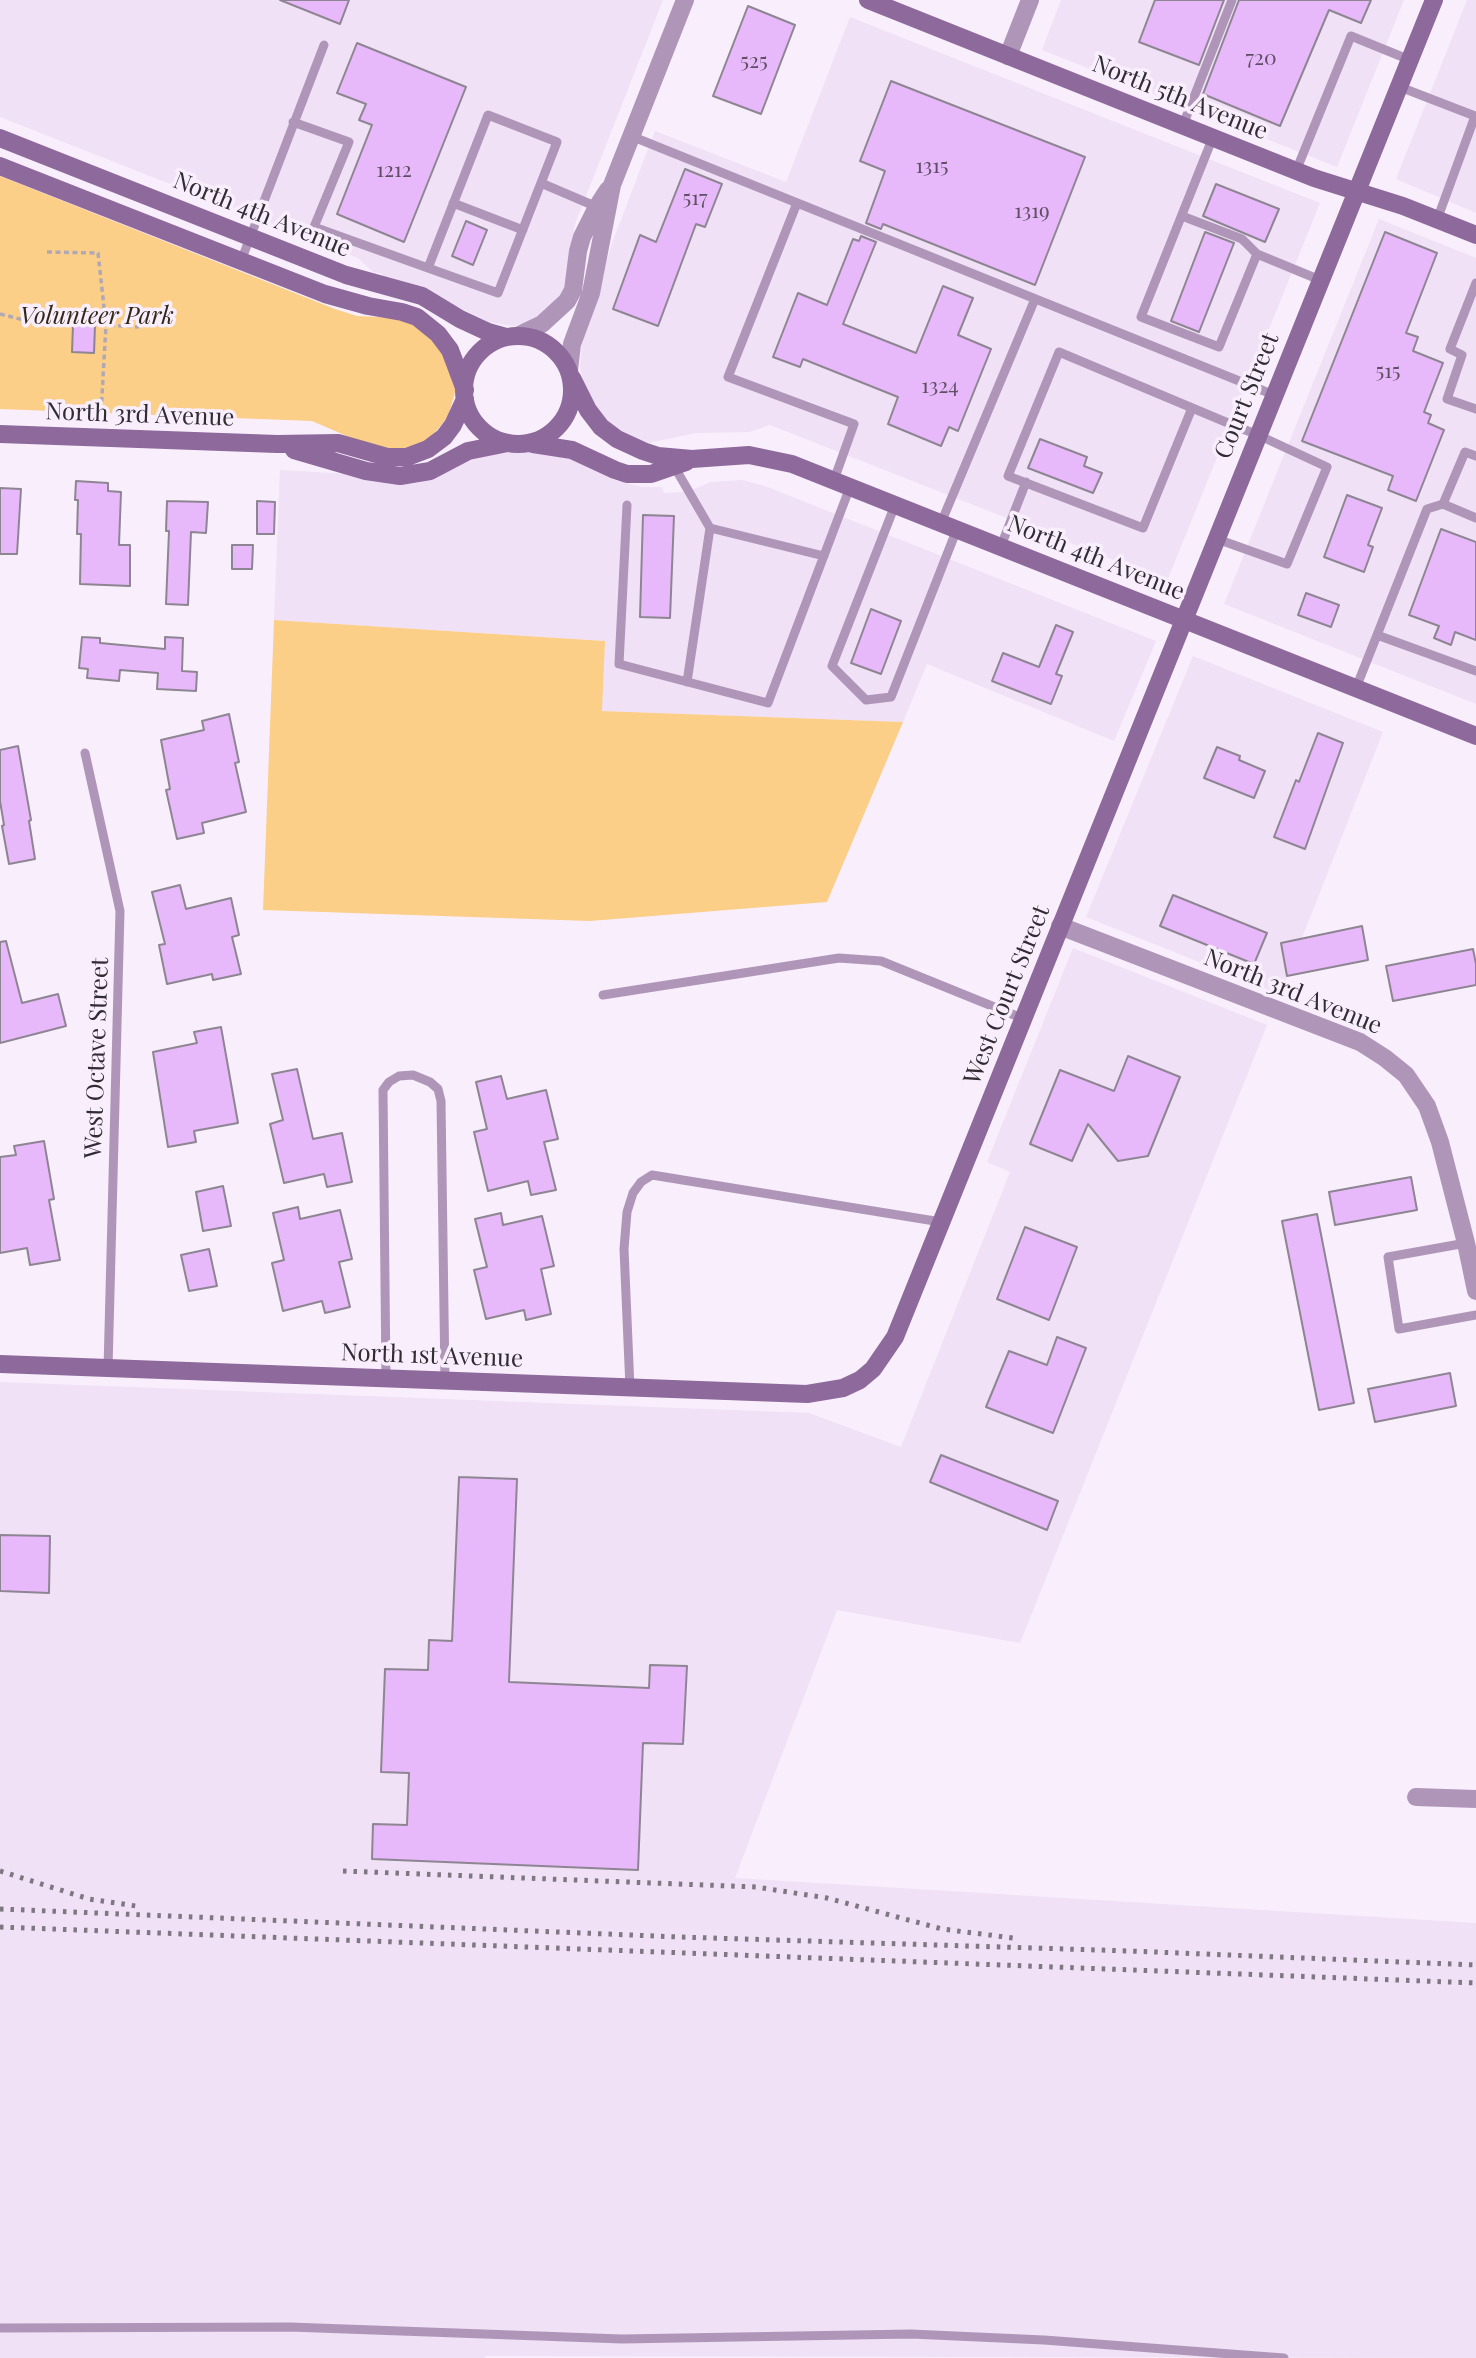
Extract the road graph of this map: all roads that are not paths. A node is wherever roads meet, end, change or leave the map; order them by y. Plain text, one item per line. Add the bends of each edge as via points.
1 (685, 0) edge
2 (868, 0) edge
3 (1030, 0) edge
4 (1232, 0) edge
5 (1434, 0) edge
6 (324, 46) dead end
7 (1008, 56) junction
8 (1410, 60) junction
9 (1400, 87) junction
10 (293, 122) junction
11 (1183, 125) junction
12 (631, 136) junction
13 (1213, 137) junction
14 (0, 138) edge
15 (0, 166) edge
16 (1296, 171) junction
17 (541, 183) junction
18 (612, 185) junction
19 (1358, 192) junction
20 (453, 203) junction
21 (797, 203) junction
22 (597, 207) junction
23 (1182, 216) junction
24 (1437, 220) junction
25 (523, 230) junction
26 (1476, 235) edge
27 (250, 237) junction
28 (1257, 254) junction
29 (241, 261) junction
30 (428, 268) junction
31 (1321, 280) junction
32 (1476, 283) edge
33 (1035, 299) junction
34 (511, 337) junction
35 (570, 374) junction
36 (465, 395) junction
37 (1274, 396) junction
38 (1192, 408) junction
39 (1476, 409) edge
40 (0, 434) edge
41 (1258, 435) junction
42 (516, 443) junction
43 (277, 444) junction
44 (1476, 456) edge
45 (692, 459) junction
46 (674, 467) junction
47 (1026, 482) junction
48 (842, 484) junction
49 (1443, 504) junction
50 (627, 505) dead end
51 (895, 505) junction
52 (1476, 518) edge
53 (949, 526) junction
54 (710, 528) junction
55 (1217, 539) junction
56 (1001, 546) junction
57 (824, 556) junction
58 (1185, 619) junction
59 (1377, 635) junction
60 (1476, 671) edge
61 (687, 682) junction
62 (1356, 688) junction
63 (1476, 736) edge
64 (85, 753) dead end
65 (1060, 926) junction
66 (603, 995) dead end
67 (1024, 1019) junction
68 (941, 1222) junction
69 (1466, 1243) junction
70 (1476, 1291) edge
71 (1476, 1315) edge
72 (0, 1364) edge
73 (108, 1368) junction
74 (386, 1378) junction
75 (860, 1380) joint
76 (445, 1381) junction
77 (630, 1388) junction
78 (1416, 1797) dead end
79 (1476, 1799) edge
80 (0, 2328) edge
81 (1284, 2358) edge

1 - 12 street
2 - 7 main road, North 5th Avenue
3 - 7 street
4 - 11 lane
5 - 8 main road
6 - 10 lane
7 - 11 main road, North 5th Avenue
8 - 9 main road
8 - 16 lane via 1351,36
9 - 19 main road
9 - 24 lane via 1475,116
10 - 27 lane
10 - 30 lane via 349,142 314,227
11 - 13 main road, North 5th Avenue
12 - 18 street
12 - 21 lane
13 - 16 main road, North 5th Avenue
13 - 23 lane
14 - 27 main road, North 4th Avenue
15 - 29 main road, North 4th Avenue
16 - 19 main road, North 5th Avenue
17 - 20 lane via 557,142 488,115
17 - 22 lane
17 - 25 lane
18 - 22 street
18 - 35 street via 591,293 572,344
19 - 24 main road, North 5th Avenue
19 - 31 main road, Court Street
20 - 25 lane
20 - 30 lane
21 - 33 lane
21 - 48 lane via 728,377 854,424
22 - 34 street via 578,251 567,301 542,324
23 - 28 lane via 1242,239
23 - 28 lane via 1141,317 1219,347
24 - 26 main road, North 5th Avenue
25 - 30 lane via 498,293
27 - 29 lane
27 - 34 main road, North 4th Avenue via 346,275 422,296 488,332
28 - 31 lane
29 - 36 main road, North 4th Avenue via 344,300 417,317 450,350
31 - 37 main road, Court Street
32 - 39 lane via 1450,349 1462,355 1447,399
33 - 37 lane
33 - 53 lane
34 - 35 main road via 546,343 560,355
34 - 36 main road via 492,342 481,351 469,369
35 - 42 main road via 572,398 559,425 536,441
35 - 45 main road, North 4th Avenue via 595,419 617,439 658,456
36 - 42 main road via 470,416 483,430 495,439
36 - 43 main road, North 3rd Avenue via 444,437 407,457 387,457 338,443
37 - 41 main road, Court Street
38 - 41 lane
38 - 47 lane via 1143,528
38 - 47 lane via 1059,352 1008,475
40 - 43 main road, North 3rd Avenue
41 - 55 main road, Court Street
41 - 55 lane via 1327,467 1287,564
42 - 43 main road, North 3rd Avenue via 468,451 430,471 400,476 366,471
42 - 46 main road, North 4th Avenue via 561,446 627,474 651,474
44 - 49 lane via 1465,452
45 - 46 main road, North 4th Avenue
45 - 48 main road, North 4th Avenue via 767,457
46 - 54 lane
47 - 56 lane
48 - 51 main road, North 4th Avenue
48 - 57 lane
49 - 52 lane
49 - 59 lane via 1427,509
50 - 61 lane via 619,664
51 - 53 main road, North 4th Avenue
51 - 53 lane via 832,666 866,700 891,697
53 - 56 main road, North 4th Avenue
54 - 57 lane
54 - 61 lane
55 - 58 main road, Court Street
56 - 58 main road, North 4th Avenue
57 - 61 lane via 768,703
58 - 62 main road, North 4th Avenue
58 - 65 main road, West Court Street
59 - 60 lane
59 - 62 lane
62 - 63 main road, North 4th Avenue
64 - 73 lane, West Octave Street via 120,911
65 - 67 main road, West Court Street
65 - 69 street, North 3rd Avenue via 1360,1042 1385,1058 1406,1075 1427,1106
66 - 67 lane via 839,958 881,961
67 - 68 main road, West Court Street
68 - 75 main road, West Court Street via 895,1337
68 - 77 lane via 652,1175 633,1193 627,1212
69 - 70 street, North 3rd Avenue
69 - 71 lane via 1388,1257 1399,1328
72 - 73 main road, North 1st Avenue
73 - 74 main road, North 1st Avenue
74 - 76 main road, North 1st Avenue
74 - 76 lane via 383,1090 399,1076 412,1075 438,1089 441,1101
75 - 77 main road, North 1st Avenue via 807,1394
76 - 77 main road, North 1st Avenue
78 - 79 street
80 - 81 lane via 270,2326 622,2339 911,2334

